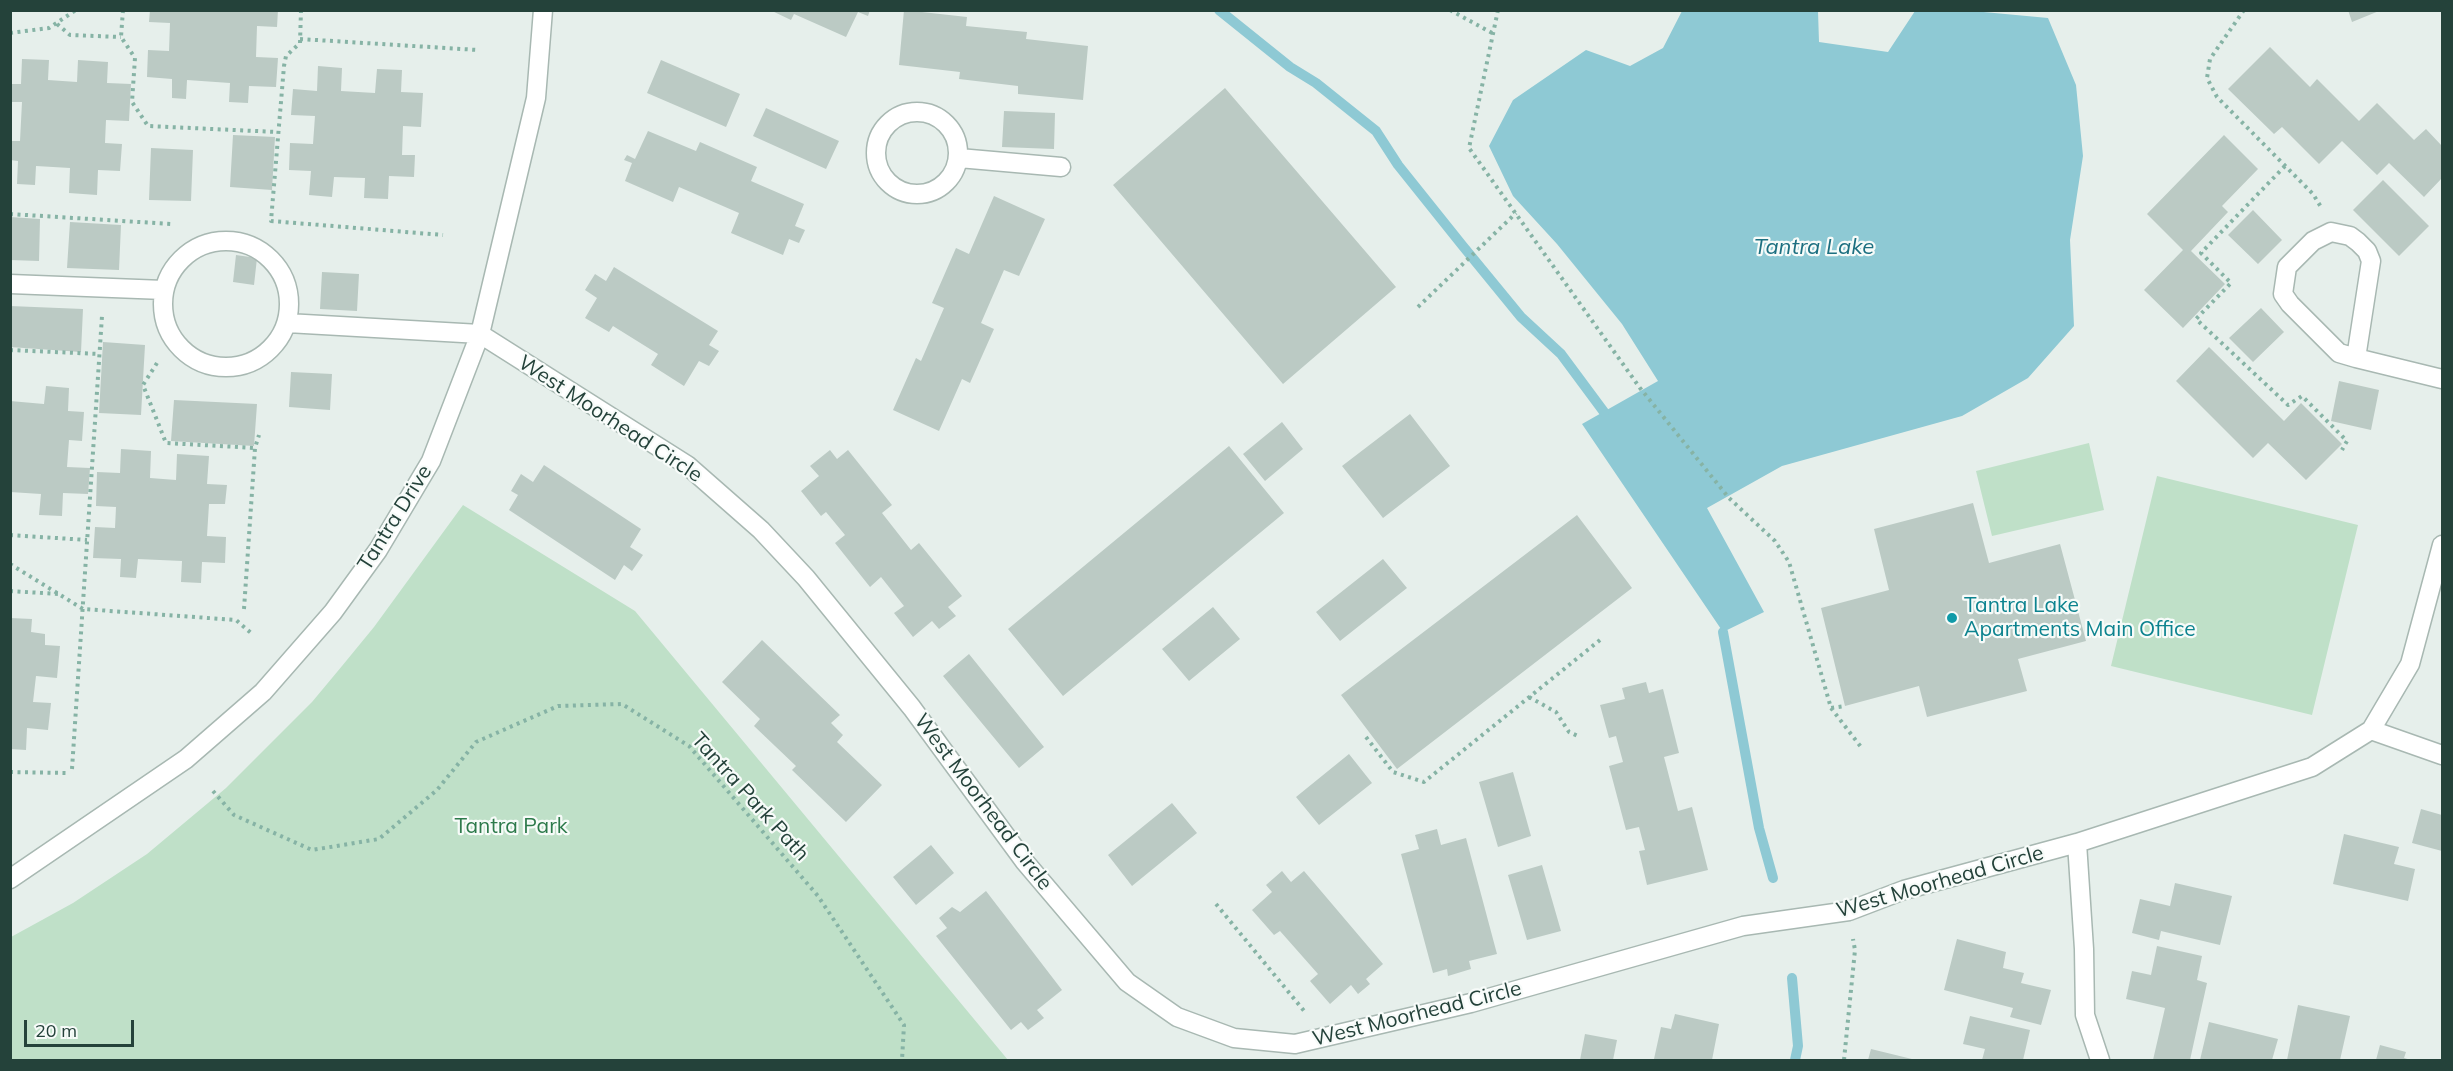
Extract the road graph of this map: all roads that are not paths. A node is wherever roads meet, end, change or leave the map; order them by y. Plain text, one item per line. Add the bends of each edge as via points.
1 (543, 10) edge
2 (959, 158) junction
3 (1061, 168) dead end
4 (10, 284) edge
5 (164, 290) junction
6 (286, 323) junction
7 (480, 334) junction
8 (2356, 358) junction
9 (2442, 380) edge
10 (2442, 545) edge
11 (2371, 730) junction
12 (2442, 754) edge
13 (2077, 843) junction
14 (10, 879) edge
15 (2100, 1060) edge

1 - 7 street, Tantra Drive via 536,98
2 - 2 street via 950,126 921,111 905,113 891,121 880,133 876,149 877,165 885,180 897,190 913,195 944,186
2 - 3 street
4 - 5 street
5 - 6 street via 167,328 181,350 203,364 229,368 254,362 274,346
5 - 6 street via 177,264 200,246 242,243 268,256 281,274 289,294
6 - 7 street
7 - 13 street, West Moorhead Circle via 687,465 761,530 806,578 912,708 1025,862 1127,982 1177,1017 1234,1038 1295,1044 1472,1003 1743,926 1849,911 1904,890
7 - 14 street, Tantra Drive via 431,461 378,550 333,612 263,692 186,759
8 - 8 street via 2339,353 2283,294 2287,267 2313,241 2331,232 2358,242 2371,261
8 - 9 street
10 - 11 street, West Moorhead Circle via 2410,664
11 - 12 street
11 - 13 street, West Moorhead Circle via 2312,767
13 - 15 street via 2085,1016

